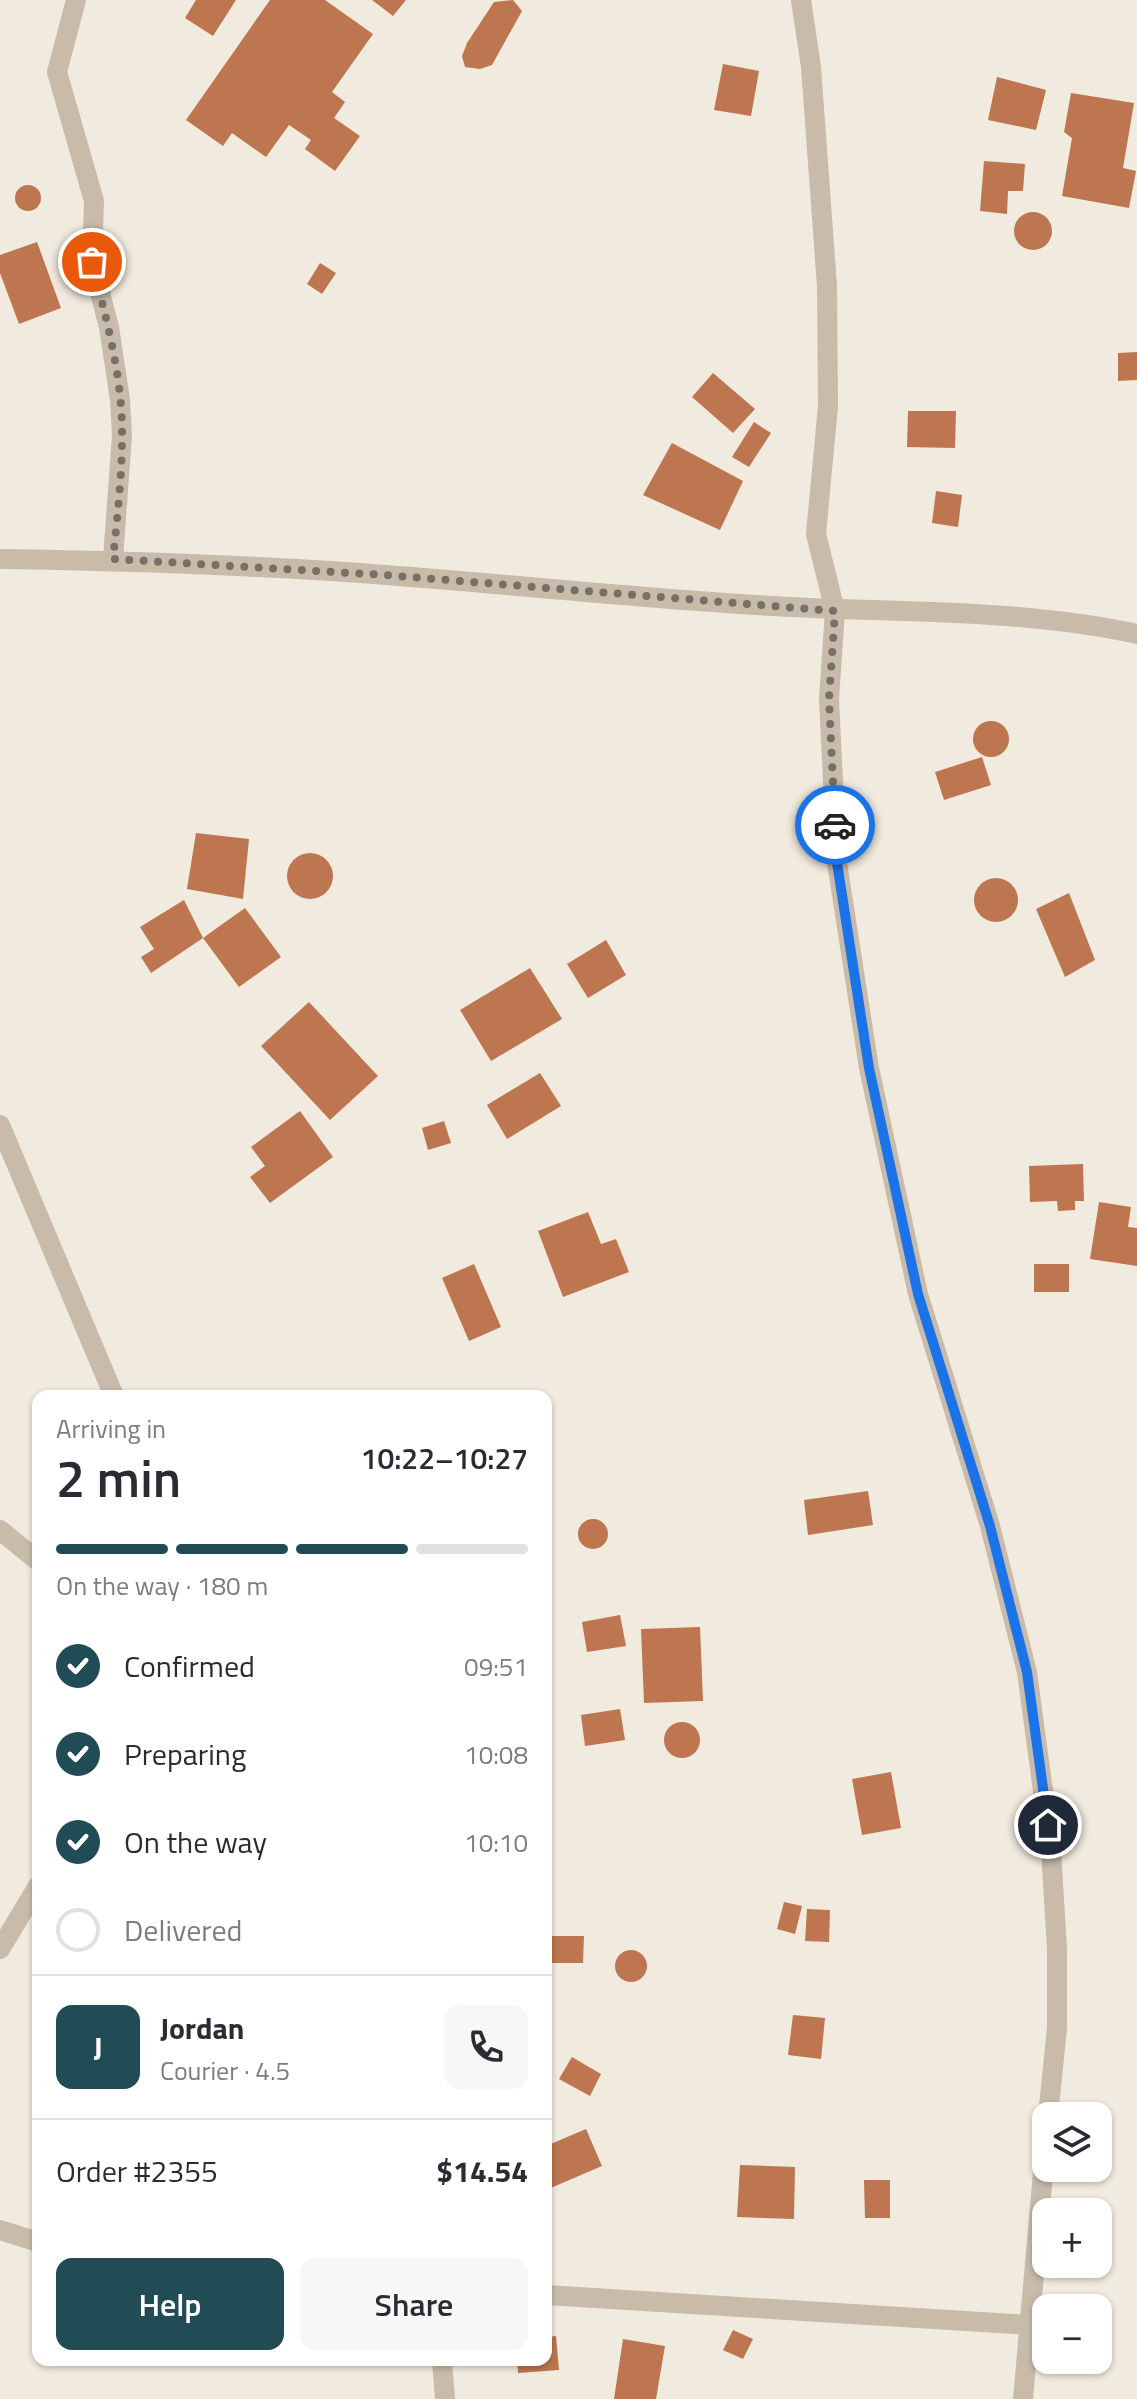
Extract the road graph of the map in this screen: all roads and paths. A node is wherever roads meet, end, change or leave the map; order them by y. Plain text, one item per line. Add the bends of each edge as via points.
1 (76, 0) edge
2 (801, 0) edge
3 (113, 559) junction
4 (1, 564) edge
5 (835, 611) junction
6 (1137, 634) edge
7 (0, 1125) edge
8 (111, 1390) edge
9 (0, 1530) edge
10 (32, 1556) edge
11 (32, 1896) edge
12 (0, 1949) edge
13 (1049, 2102) edge
14 (1042, 2182) edge
15 (0, 2230) edge
16 (32, 2240) edge
17 (552, 2295) edge
18 (1030, 2325) junction
19 (442, 2366) edge
20 (445, 2399) edge
21 (1023, 2399) edge

1 - 3 street via 57,72 94,201 92,262 120,400
2 - 5 street via 827,286 828,406 816,534
3 - 4 street
3 - 5 street
5 - 6 street via 1023,619
5 - 13 street via 829,699 837,863 869,1068 918,1294 990,1526 1027,1672 1051,1850 1057,1949
7 - 8 street
9 - 10 street
11 - 12 street
14 - 18 street
15 - 16 street
17 - 18 street
18 - 21 street
19 - 20 street

